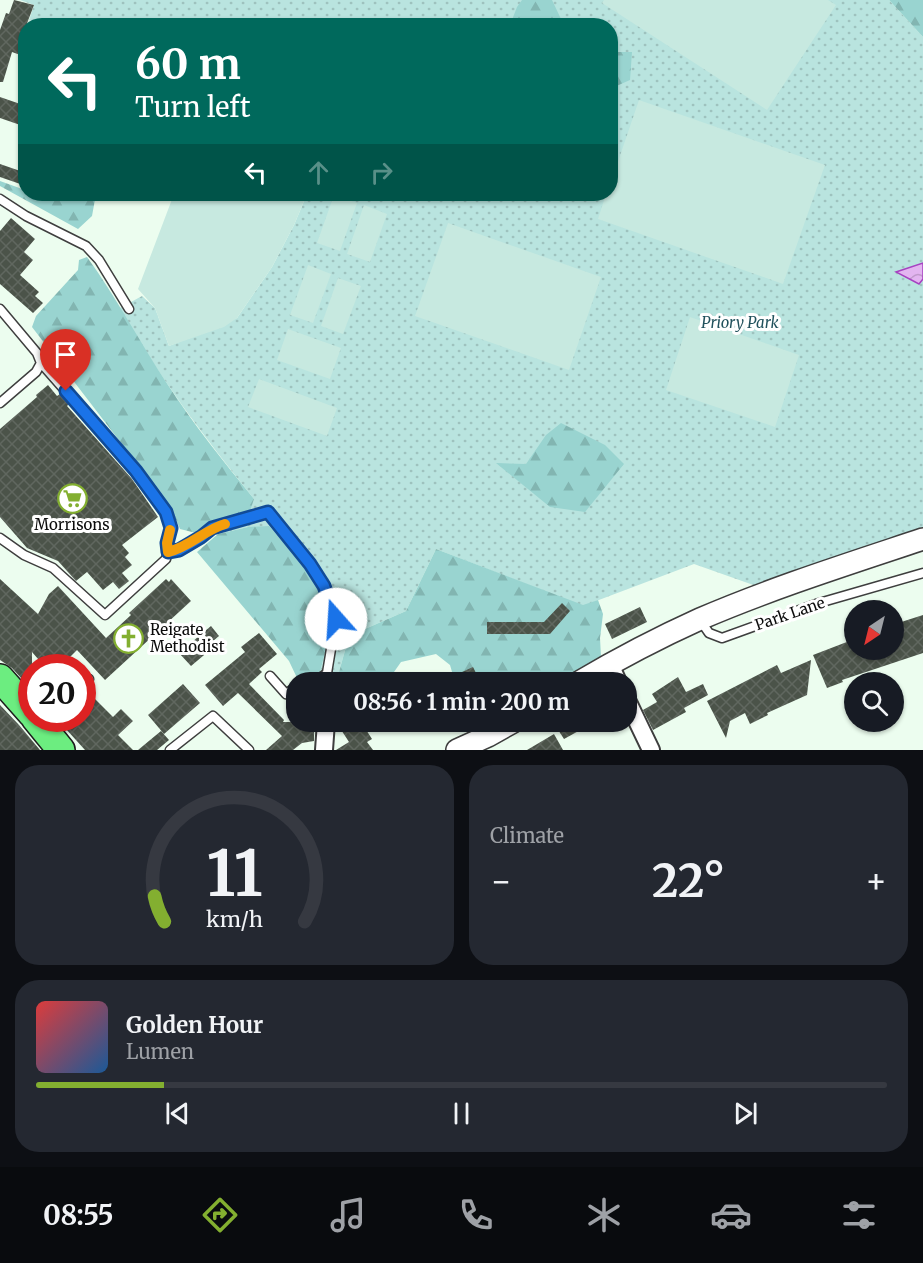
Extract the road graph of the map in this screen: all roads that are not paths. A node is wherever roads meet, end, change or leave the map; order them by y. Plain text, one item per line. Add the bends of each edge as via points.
1 (0, 199) edge
2 (0, 309) edge
3 (129, 309) dead end
4 (41, 363) junction
5 (0, 403) edge
6 (0, 538) edge
7 (923, 539) edge
8 (168, 552) junction
9 (923, 573) edge
10 (700, 620) junction
11 (322, 672) edge
12 (617, 672) edge
13 (270, 676) dead end
14 (0, 678) edge
15 (286, 694) edge
16 (18, 697) edge
17 (637, 721) edge
18 (48, 732) edge
19 (325, 732) edge
20 (495, 732) edge
21 (61, 750) edge
22 (170, 750) edge
23 (249, 750) edge
24 (324, 750) edge
25 (457, 750) edge
26 (651, 750) edge

1 - 3 lane via 86,246
2 - 4 lane via 38,353
4 - 5 lane
4 - 8 lane via 136,471 166,512 171,528
6 - 8 lane via 53,568 105,615 166,559
7 - 10 street, Park Lane via 754,597
8 - 11 lane via 179,550 212,528 268,512 324,586 336,619
9 - 10 lane, Park Lane via 819,603 722,638 709,633
10 - 12 street, Park Lane
13 - 15 lane
14 - 16 main road
17 - 26 street
18 - 21 main road
19 - 24 street
20 - 25 street
22 - 23 lane via 213,716

